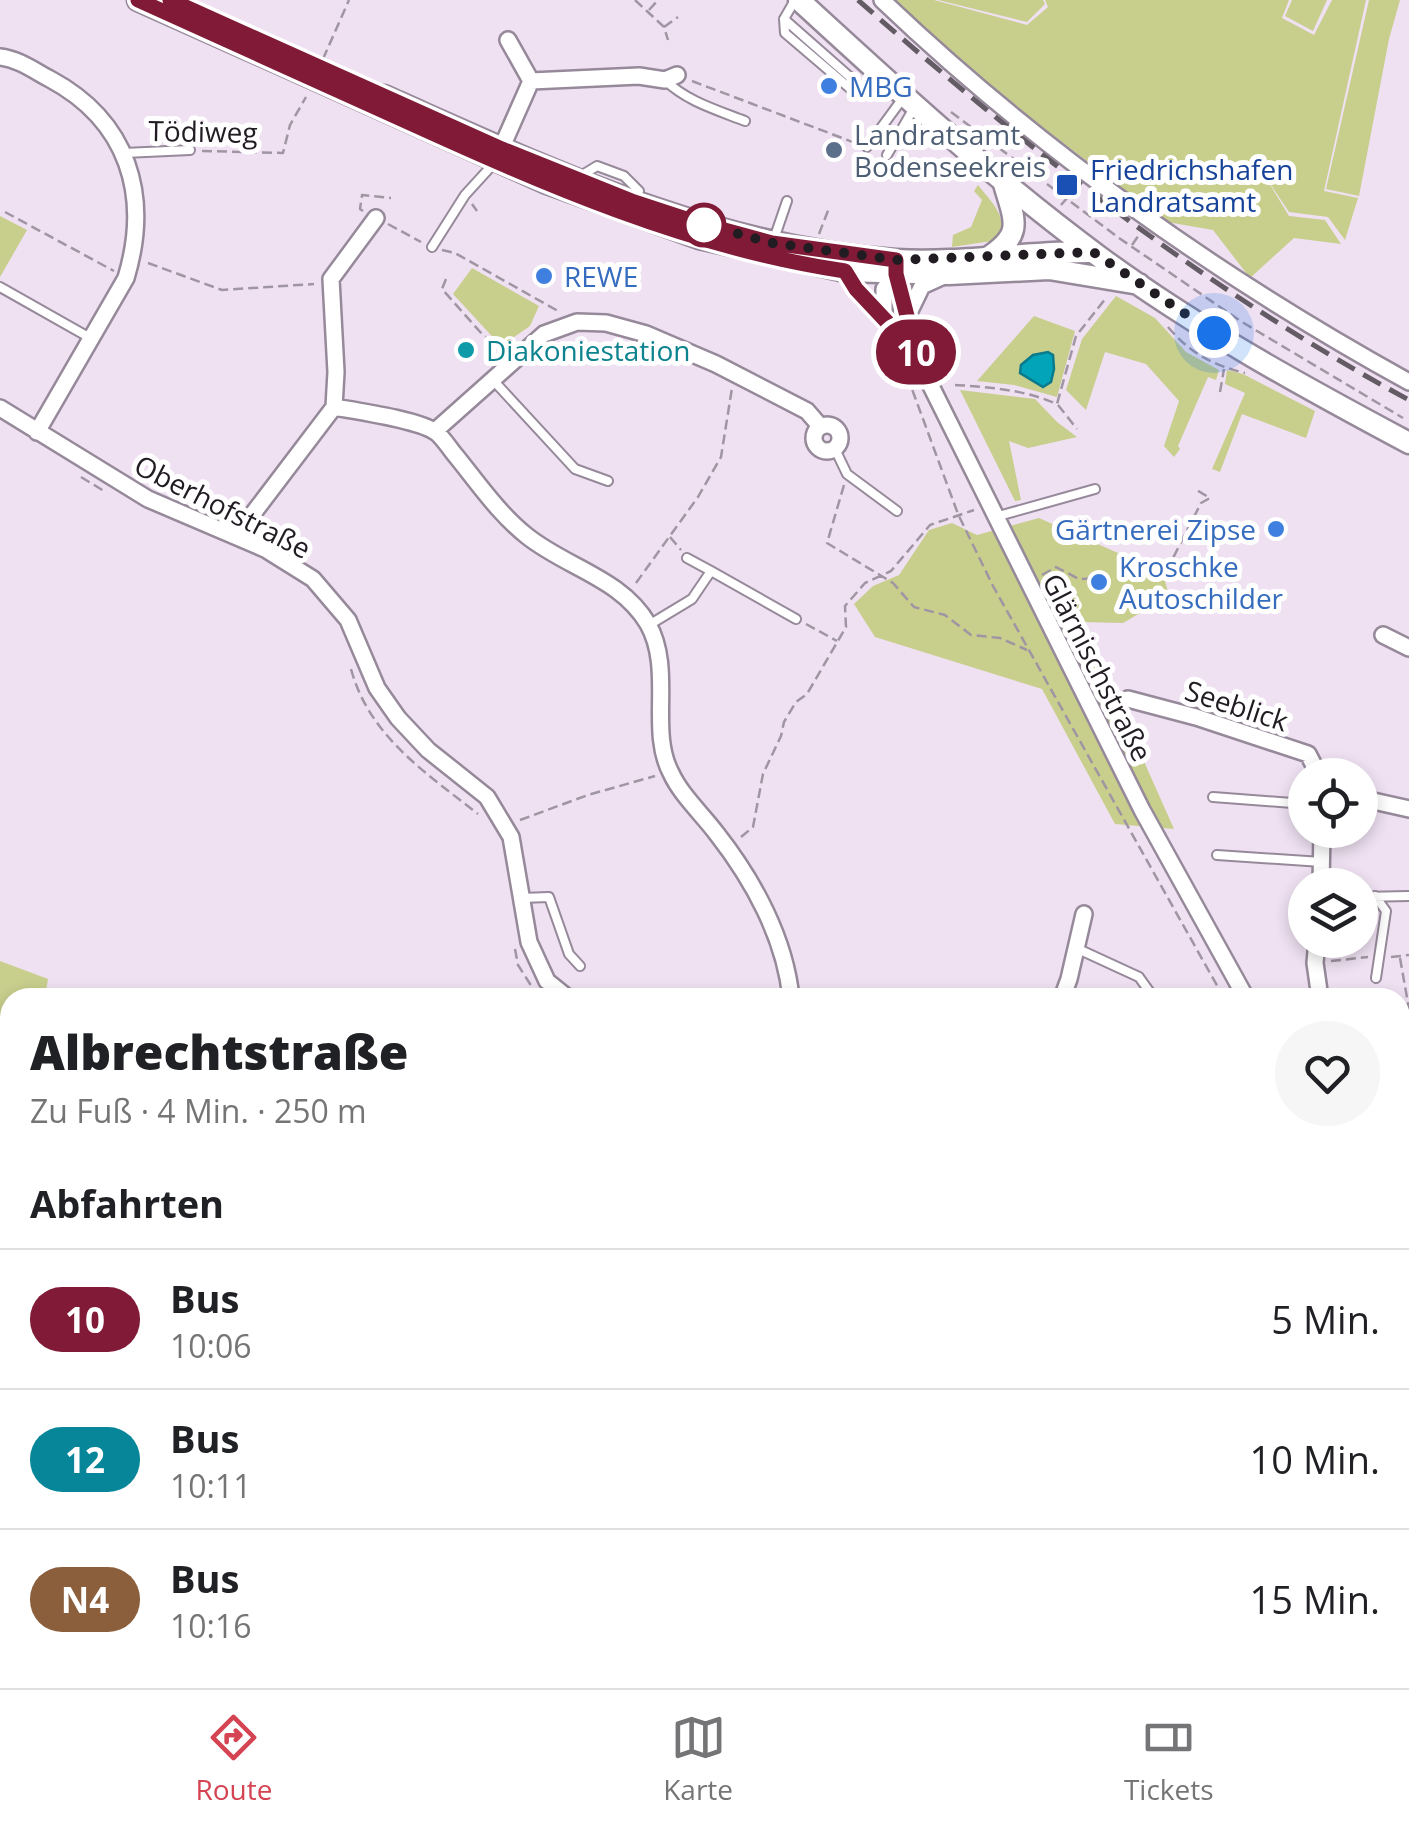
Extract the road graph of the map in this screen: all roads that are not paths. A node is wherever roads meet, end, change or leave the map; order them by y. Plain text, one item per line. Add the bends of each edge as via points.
1 (138, 0) edge
2 (170, 0) edge
3 (797, 0) edge
4 (882, 0) edge
5 (508, 40) dead end
6 (0, 57) edge
7 (671, 78) joint
8 (531, 81) junction
9 (888, 81) junction
10 (910, 102) junction
11 (745, 121) dead end
12 (866, 147) road end
13 (190, 150) road end
14 (124, 153) junction
15 (499, 155) junction
16 (888, 155) dead end
17 (1004, 184) junction
18 (787, 201) dead end
19 (596, 202) junction
20 (634, 202) junction
21 (376, 218) road end
22 (772, 243) junction
23 (432, 248) road end
24 (1093, 252) junction
25 (752, 253) junction
26 (986, 258) junction
27 (896, 267) junction
28 (845, 271) junction
29 (949, 274) junction
30 (1139, 284) junction
31 (0, 287) edge
32 (884, 315) junction
33 (906, 319) junction
34 (92, 340) junction
35 (908, 353) junction
36 (492, 379) junction
37 (1409, 382) edge
38 (334, 407) junction
39 (0, 408) edge
40 (435, 431) junction
41 (37, 432) junction
42 (1409, 443) edge
43 (835, 449) joint
44 (608, 482) dead end
45 (1095, 489) dead end
46 (897, 511) dead end
47 (993, 511) junction
48 (236, 536) junction
49 (687, 558) road end
50 (710, 571) junction
51 (796, 619) road end
52 (648, 626) junction
53 (1383, 635) dead end
54 (1409, 648) edge
55 (1128, 699) dead end
56 (1310, 758) edge
57 (1213, 796) dead end
58 (1378, 802) edge
59 (1288, 803) edge
60 (1409, 809) edge
61 (1322, 848) edge
62 (1217, 855) dead end
63 (1322, 862) junction
64 (1322, 868) edge
65 (1378, 896) edge
66 (1409, 896) edge
67 (520, 898) junction
68 (1378, 901) edge
69 (1084, 914) dead end
70 (1076, 948) junction
71 (1315, 958) edge
72 (580, 966) dead end
73 (1376, 978) dead end
74 (556, 988) edge
75 (790, 988) edge
76 (1065, 988) edge
77 (1147, 988) edge
78 (1240, 988) edge
79 (1319, 988) edge

1 - 15 main road
2 - 15 main road
3 - 9 main road
3 - 9 lane via 784,19 867,92
4 - 37 street via 1099,180 1289,313
5 - 8 street
6 - 14 street via 60,84 98,116
7 - 8 street
7 - 11 lane via 674,90
8 - 15 street
9 - 10 main road
10 - 12 lane
10 - 16 lane
10 - 17 main road
13 - 14 lane, Tödiweg
14 - 34 street via 137,215 132,256
15 - 19 main road
15 - 20 main road
15 - 23 lane via 464,195
17 - 24 main road
17 - 26 main road via 1014,229 1008,244
18 - 22 lane
19 - 20 lane
19 - 25 main road
20 - 22 main road
21 - 38 street via 331,279
22 - 25 lane
22 - 27 main road
24 - 26 main road
24 - 30 main road
25 - 28 main road
26 - 27 main road
27 - 28 main road
27 - 29 main road
27 - 32 street via 884,289
27 - 33 street, Glärnischstraße
28 - 32 street, Glärnischstraße
29 - 30 main road via 1050,269
29 - 33 street via 922,286
30 - 42 main road via 1300,385
31 - 34 lane
32 - 35 street, Glärnischstraße
33 - 35 street, Glärnischstraße
34 - 41 street
35 - 47 street, Glärnischstraße
36 - 40 street
36 - 43 street via 544,334 577,322 606,323 735,373 806,411 820,426 817,446
36 - 44 lane via 575,469
38 - 40 street
38 - 48 street
39 - 41 street, Oberhofstraße
40 - 52 street via 526,536 628,597
41 - 48 street, Oberhofstraße via 148,499
43 - 46 lane via 847,474
45 - 47 lane
47 - 78 street, Glärnischstraße via 1142,810
48 - 67 street, Oberhofstraße via 313,580 348,620 377,688 398,718 487,797 512,837
49 - 50 lane
50 - 51 lane
50 - 52 lane via 692,599
52 - 75 street via 661,676 670,772 728,848 773,928
53 - 54 street
55 - 56 street, Seeblick
57 - 59 lane
58 - 60 street
61 - 63 street
62 - 63 lane
63 - 64 street
65 - 66 lane
67 - 72 lane via 549,897 569,954
67 - 74 street, Oberhofstraße via 528,942
68 - 73 lane via 1386,911
69 - 70 street
70 - 76 street
70 - 77 lane via 1139,977
71 - 79 street

